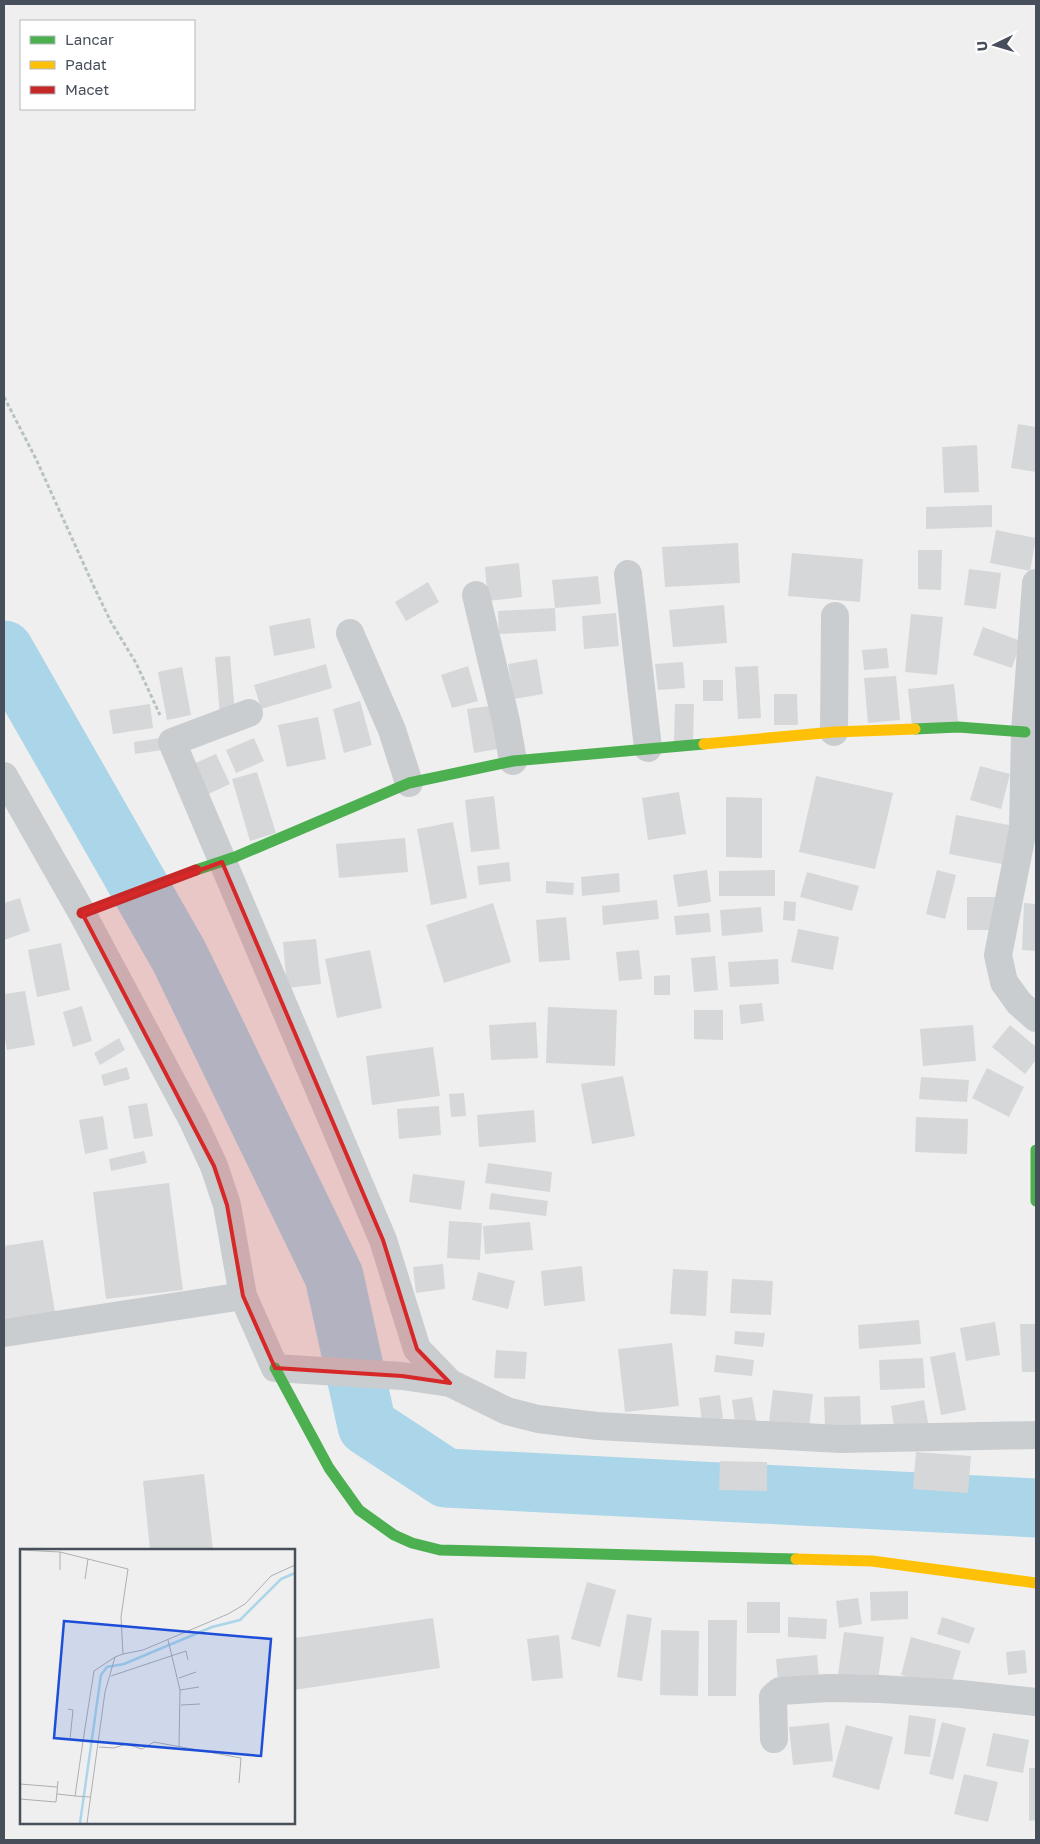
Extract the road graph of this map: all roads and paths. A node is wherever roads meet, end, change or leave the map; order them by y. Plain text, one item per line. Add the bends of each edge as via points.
1 (4, 397) edge
2 (628, 574) dead end
3 (1036, 584) edge
4 (476, 594) dead end
5 (835, 616) dead end
6 (350, 633) dead end
7 (250, 713) dead end
8 (834, 732) junction
9 (1025, 732) junction
10 (172, 742) junction
11 (648, 748) junction
12 (514, 761) junction
13 (4, 776) edge
14 (408, 783) junction
15 (211, 865) junction
16 (87, 911) junction
17 (1036, 1018) edge
18 (1036, 1150) edge
19 (1036, 1201) edge
20 (242, 1296) junction
21 (4, 1333) edge
22 (288, 1369) junction
23 (450, 1383) junction
24 (1036, 1435) edge
25 (1036, 1584) edge
26 (1036, 1702) edge
27 (774, 1739) dead end

1 - 10 path
2 - 11 street
3 - 9 street
4 - 12 street
5 - 8 street
6 - 14 street via 392,730
7 - 10 street
8 - 9 street via 958,727
8 - 11 street
9 - 17 street via 1023,829 998,955 1004,982 1019,1003
10 - 15 street
11 - 12 street
12 - 14 street
13 - 16 street
14 - 15 street
15 - 16 street
15 - 23 street via 383,1240 417,1349
16 - 20 street via 214,1166 227,1205
18 - 19 street
20 - 21 street
20 - 22 street
22 - 23 street via 402,1376
22 - 25 street via 329,1468 359,1510 394,1535 412,1543 440,1550 872,1561
23 - 24 street via 507,1411 538,1419 597,1426 840,1439
26 - 27 street via 882,1688 780,1691 773,1697

